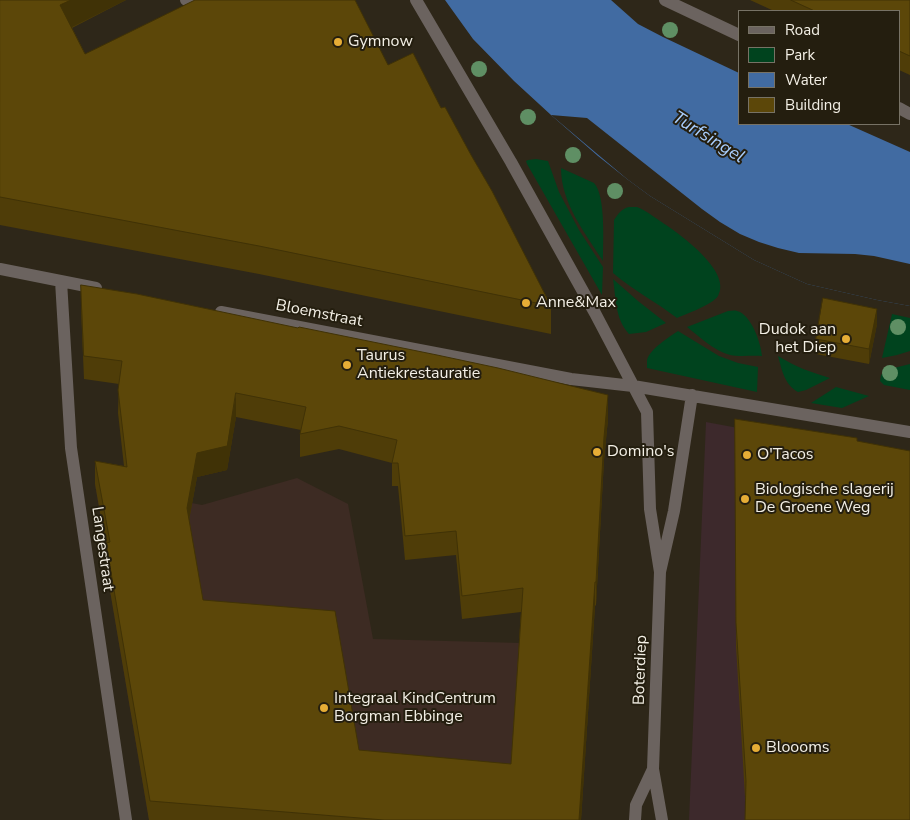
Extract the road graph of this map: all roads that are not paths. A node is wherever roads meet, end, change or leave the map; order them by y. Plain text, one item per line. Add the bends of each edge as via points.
1 (186, 0) edge
2 (196, 0) edge
3 (416, 0) edge
4 (665, 0) edge
5 (738, 34) edge
6 (0, 268) edge
7 (61, 281) junction
8 (110, 290) edge
9 (208, 309) edge
10 (633, 386) junction
11 (692, 395) junction
12 (910, 432) edge
13 (660, 572) junction
14 (653, 769) junction
15 (126, 820) edge
16 (635, 820) edge
17 (662, 820) edge

1 - 2 street
3 - 10 street via 511,162
4 - 5 street
6 - 7 street
7 - 8 street
7 - 15 street, Langestraat via 71,448
9 - 10 street, Bloemstraat via 571,379
10 - 11 street
10 - 13 street, Boterdiep via 647,412 650,509
11 - 12 street
11 - 13 street, Boterdiep via 674,510
13 - 14 street, Boterdiep
14 - 16 street, Boterdiep via 636,805
14 - 17 street, Boterdiep

